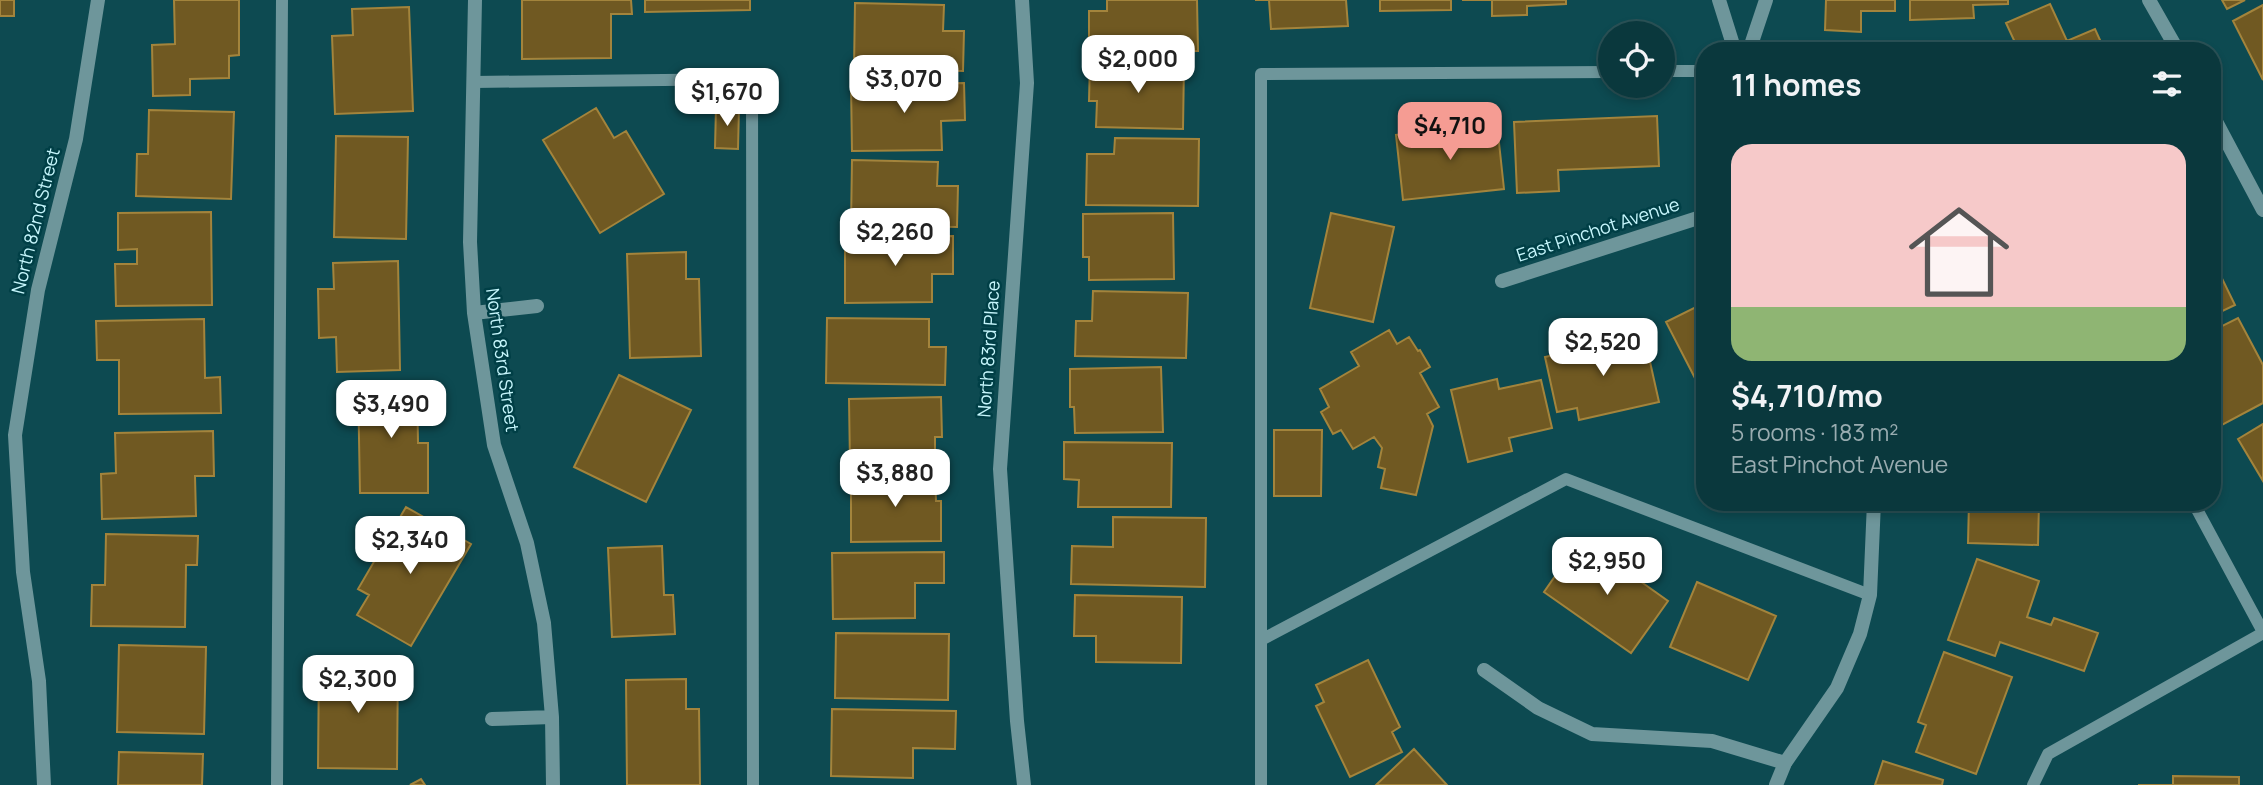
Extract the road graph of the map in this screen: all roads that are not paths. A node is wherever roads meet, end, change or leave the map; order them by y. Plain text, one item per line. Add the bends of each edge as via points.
1 (98, 0) edge
2 (282, 0) edge
3 (475, 0) edge
4 (1022, 0) edge
5 (1719, 0) edge
6 (1766, 0) edge
7 (2149, 0) edge
8 (1732, 42) edge
9 (1752, 42) edge
10 (2173, 42) edge
11 (1675, 71) edge
12 (1696, 71) edge
13 (1598, 72) edge
14 (474, 82) junction
15 (2221, 131) edge
16 (2261, 206) edge
17 (1696, 219) edge
18 (1503, 282) dead end
19 (537, 306) dead end
20 (474, 313) junction
21 (1874, 511) edge
22 (2198, 511) edge
23 (1870, 595) junction
24 (2263, 633) edge
25 (1261, 640) junction
26 (1484, 670) dead end
27 (552, 717) junction
28 (492, 719) dead end
29 (1785, 764) junction
30 (44, 785) edge
31 (278, 785) edge
32 (553, 785) edge
33 (753, 785) edge
34 (1024, 785) edge
35 (1261, 785) edge
36 (1776, 785) edge
37 (2033, 785) edge

1 - 30 street, North 82nd Street via 76,139 38,290 15,435 23,572 39,681
2 - 31 lane
3 - 14 street, North 83rd Street
4 - 34 street, North 83rd Place via 1027,83 1000,468
5 - 8 street
6 - 9 street
7 - 10 street
11 - 12 lane
13 - 25 lane via 1261,74
14 - 20 street, North 83rd Street via 470,242
14 - 33 lane via 752,79
15 - 16 street
17 - 18 street, East Pinchot Avenue
19 - 20 street
20 - 27 street, North 83rd Street via 494,445 527,543 544,622
21 - 23 street
22 - 24 lane
23 - 25 lane via 1566,479
23 - 29 street via 1860,634 1837,688
24 - 37 lane via 2048,754
25 - 35 lane
26 - 29 street via 1538,708 1592,734 1712,741
27 - 28 street
27 - 32 street, North 83rd Street
29 - 36 street

